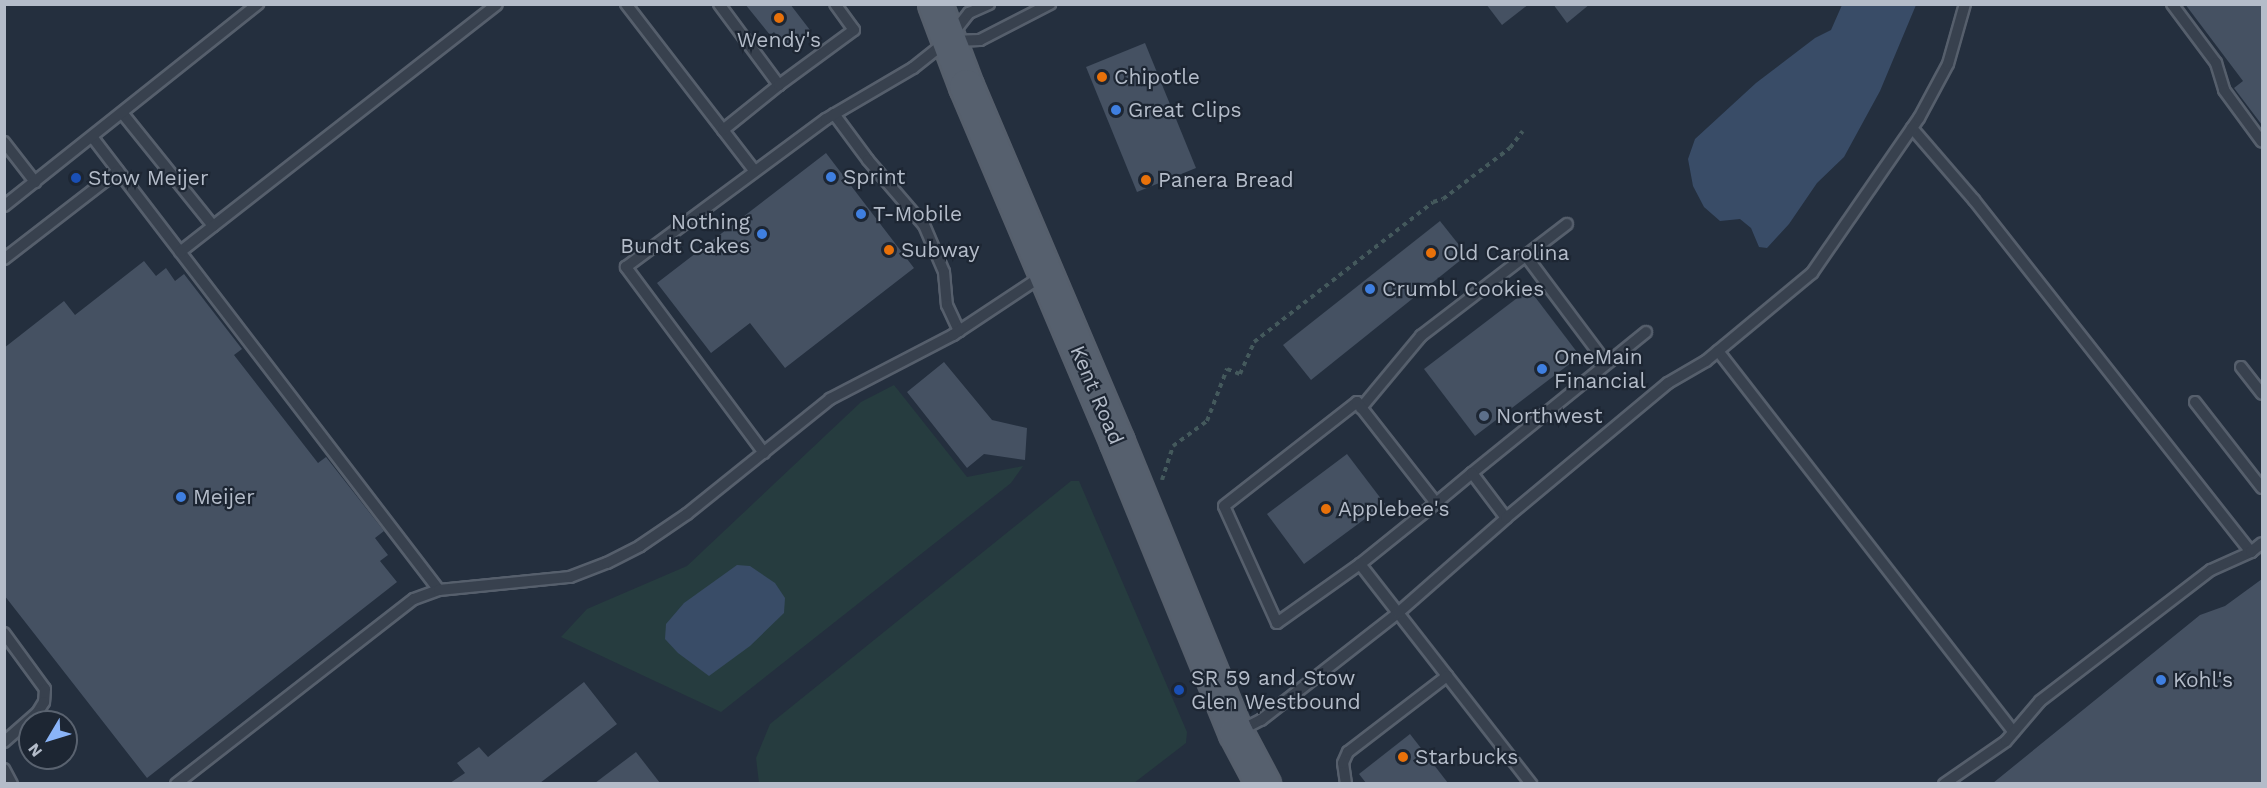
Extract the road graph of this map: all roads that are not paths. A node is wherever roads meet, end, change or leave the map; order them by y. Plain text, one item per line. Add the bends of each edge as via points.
1 (258, 4) edge
2 (497, 4) edge
3 (627, 4) edge
4 (718, 4) edge
5 (836, 4) edge
6 (935, 4) edge
7 (989, 4) edge
8 (1050, 4) edge
9 (1965, 4) edge
10 (2172, 4) edge
11 (947, 41) junction
12 (779, 85) junction
13 (123, 114) junction
14 (834, 114) junction
15 (1912, 128) junction
16 (723, 130) junction
17 (93, 138) junction
18 (4, 142) edge
19 (2262, 142) edge
20 (754, 170) junction
21 (118, 171) junction
22 (35, 182) junction
23 (4, 206) edge
24 (1567, 224) dead end
25 (213, 226) junction
26 (180, 252) junction
27 (1526, 256) junction
28 (4, 259) edge
29 (1046, 274) junction
30 (959, 331) junction
31 (1646, 332) dead end
32 (1718, 351) junction
33 (1606, 363) junction
34 (2241, 367) dead end
35 (2262, 394) edge
36 (2195, 402) dead end
37 (1361, 408) junction
38 (764, 453) junction
39 (1472, 473) junction
40 (2262, 488) edge
41 (1436, 503) junction
42 (1506, 518) junction
43 (2262, 543) edge
44 (2251, 552) junction
45 (1360, 564) junction
46 (439, 590) junction
47 (1398, 613) junction
48 (4, 633) edge
49 (1447, 676) junction
50 (2014, 732) junction
51 (1236, 733) junction
52 (4, 742) edge
53 (4, 769) edge
54 (12, 783) edge
55 (176, 783) edge
56 (1263, 783) edge
57 (1346, 783) edge
58 (1529, 783) edge
59 (1944, 783) edge

1 - 13 lane
2 - 25 lane
3 - 16 lane
4 - 12 lane
5 - 12 lane via 854,30
6 - 11 main road, Kent Road
7 - 11 lane via 969,13
8 - 11 lane via 980,40
9 - 15 lane via 1948,63
10 - 19 lane via 2216,63 2224,90
11 - 14 lane via 913,68
11 - 29 main road, Kent Road
12 - 16 lane
13 - 17 lane
13 - 25 lane
14 - 20 lane
14 - 30 lane via 924,225 944,272 947,305
15 - 32 lane via 1812,273
15 - 44 lane via 1974,200
16 - 20 lane
17 - 21 lane
17 - 22 lane
18 - 22 lane
20 - 38 lane via 626,267
21 - 26 lane
21 - 28 lane
22 - 23 lane
24 - 27 lane
25 - 26 lane
26 - 46 lane
27 - 33 lane
27 - 37 lane via 1420,336
29 - 30 lane
29 - 51 main road, Kent Road
30 - 38 lane via 830,399
31 - 33 lane
32 - 42 lane via 1677,376
32 - 50 lane
33 - 39 lane
34 - 35 lane
36 - 40 lane
37 - 41 lane
37 - 45 lane via 1357,402 1224,506 1277,623
38 - 46 lane via 687,514 640,546 606,563 570,577
39 - 41 lane
39 - 42 lane
41 - 45 lane
42 - 47 lane
43 - 44 lane
44 - 50 lane via 2211,570 2040,701
45 - 47 lane
46 - 55 lane via 414,600
47 - 49 lane
47 - 51 lane via 1261,720
48 - 52 lane via 45,689 44,702 37,713
49 - 57 lane via 1348,752 1343,763
49 - 58 lane
50 - 59 lane
51 - 56 main road, Kent Road
53 - 54 lane

